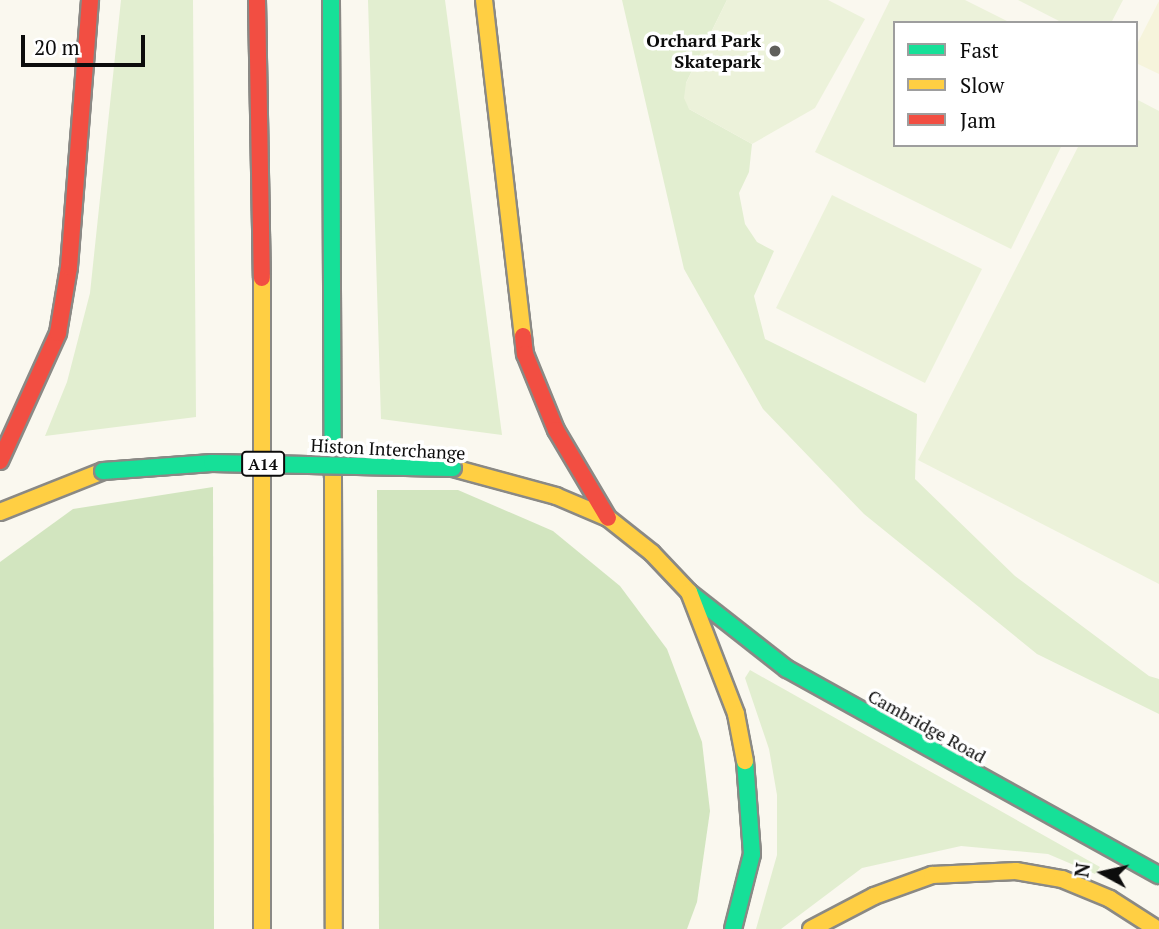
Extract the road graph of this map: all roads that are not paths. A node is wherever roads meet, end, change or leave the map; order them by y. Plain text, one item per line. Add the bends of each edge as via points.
1 (90, 0) edge
2 (257, 0) edge
3 (331, 0) edge
4 (484, 0) edge
5 (0, 461) edge
6 (0, 512) edge
7 (608, 518) junction
8 (689, 592) junction
9 (1159, 874) edge
10 (262, 929) edge
11 (334, 929) edge
12 (733, 929) edge
13 (811, 929) edge
14 (1157, 929) edge

1 - 5 main road via 74,213 58,333
2 - 10 main road, A14 via 263,355
3 - 11 main road
4 - 7 main road via 525,354 556,430
6 - 7 main road, Histon Interchange, bridge via 103,471 212,463 453,468 556,496
7 - 8 main road, Histon Interchange via 652,553
8 - 9 main road, Cambridge Road via 787,669
8 - 12 main road, Histon Interchange via 736,714 750,785 752,854
13 - 14 main road via 874,896 932,875 1016,871 1074,884 1110,899

